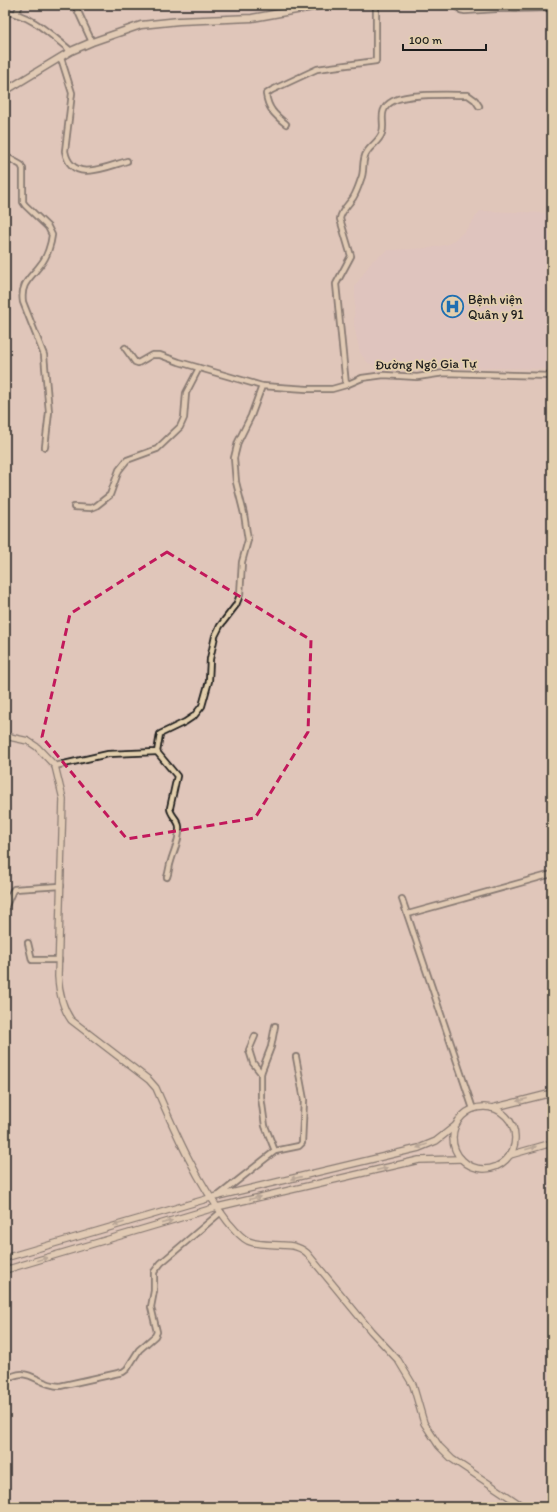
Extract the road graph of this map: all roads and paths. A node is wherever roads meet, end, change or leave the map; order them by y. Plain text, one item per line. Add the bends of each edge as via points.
1 (20, 5) edge
2 (75, 5) edge
3 (324, 5) edge
4 (376, 5) edge
5 (456, 5) edge
6 (472, 5) edge
7 (494, 7) edge
8 (552, 8) edge
9 (461, 10) junction
10 (5, 12) edge
11 (16, 14) junction
12 (92, 42) junction
13 (71, 51) junction
14 (61, 58) junction
15 (5, 91) edge
16 (479, 106) dead end
17 (286, 124) dead end
18 (5, 156) edge
19 (127, 161) dead end
20 (125, 348) dead end
21 (198, 368) junction
22 (552, 376) edge
23 (346, 385) junction
24 (262, 386) junction
25 (45, 447) dead end
26 (74, 507) dead end
27 (5, 736) edge
28 (157, 752) junction
29 (55, 766) junction
30 (552, 874) edge
31 (168, 877) dead end
32 (61, 886) junction
33 (402, 899) dead end
34 (5, 908) edge
35 (408, 914) junction
36 (28, 943) dead end
37 (59, 960) junction
38 (275, 1026) dead end
39 (255, 1036) dead end
40 (296, 1057) dead end
41 (261, 1073) junction
42 (552, 1093) edge
43 (492, 1108) junction
44 (473, 1109) junction
45 (455, 1126) junction
46 (552, 1143) edge
47 (274, 1151) junction
48 (510, 1155) junction
49 (461, 1159) junction
50 (218, 1196) junction
51 (210, 1198) junction
52 (219, 1210) junction
53 (5, 1258) edge
54 (5, 1270) edge
55 (5, 1381) edge
56 (522, 1507) edge

1 - 11 street
2 - 12 street
3 - 12 main road via 252,18 141,25
4 - 17 street via 376,61 317,69 266,94 272,113
5 - 9 street
6 - 9 street
7 - 8 street
7 - 9 street
10 - 11 street
11 - 13 street via 40,27
12 - 13 main road
13 - 14 main road
14 - 15 main road
14 - 19 street via 72,93 65,151 71,166 88,171
16 - 23 street via 468,95 410,97 393,101 381,116 382,132 366,152 362,177 354,197 340,219 351,256 336,284
18 - 25 street via 23,169 23,202 48,227 52,235 44,261 24,285 22,296 44,355 49,412
20 - 21 street, Đường Ngô Gia Tự via 138,363 156,354
21 - 24 street, Đường Ngô Gia Tự
21 - 26 street via 186,393 184,418 180,426 157,449 133,456 122,464 110,495 96,506
22 - 23 street, Đường Ngô Gia Tự via 438,373 424,377 384,375 362,378
23 - 24 street, Đường Ngô Gia Tự via 326,389
24 - 28 street via 238,442 234,458 236,482 248,540 242,562 240,594 236,605 217,630 204,702 194,716 160,734
27 - 29 street via 35,745
28 - 29 street via 108,754
28 - 31 street via 177,776 170,808 179,824 179,830
29 - 32 street via 63,799
30 - 35 street
32 - 34 street via 14,889
32 - 37 street
33 - 35 street
35 - 44 street
36 - 37 street via 32,960
37 - 51 street via 61,1000 71,1020 149,1080
38 - 41 street via 271,1047
39 - 41 street via 249,1050
40 - 47 street via 304,1100 302,1143 299,1146
41 - 47 street via 262,1115
42 -> 43 street
43 - 44 street
43 - 48 street via 504,1115 513,1127 514,1146
44 - 45 street via 462,1115
45 - 49 street via 452,1137 454,1149
45 -> 50 street via 436,1141 419,1148
48 -> 46 street
47 - 50 street
48 - 49 street via 495,1167 486,1169 472,1167
52 -> 49 street via 419,1160
50 - 51 street
51 - 52 street
51 -> 53 street
54 -> 52 street
52 - 55 street via 154,1272 151,1307 157,1332 127,1369 60,1386 54,1386 24,1373
52 - 56 street via 247,1240 257,1244 295,1246 307,1253 398,1360 413,1385 424,1423 439,1446 452,1459

